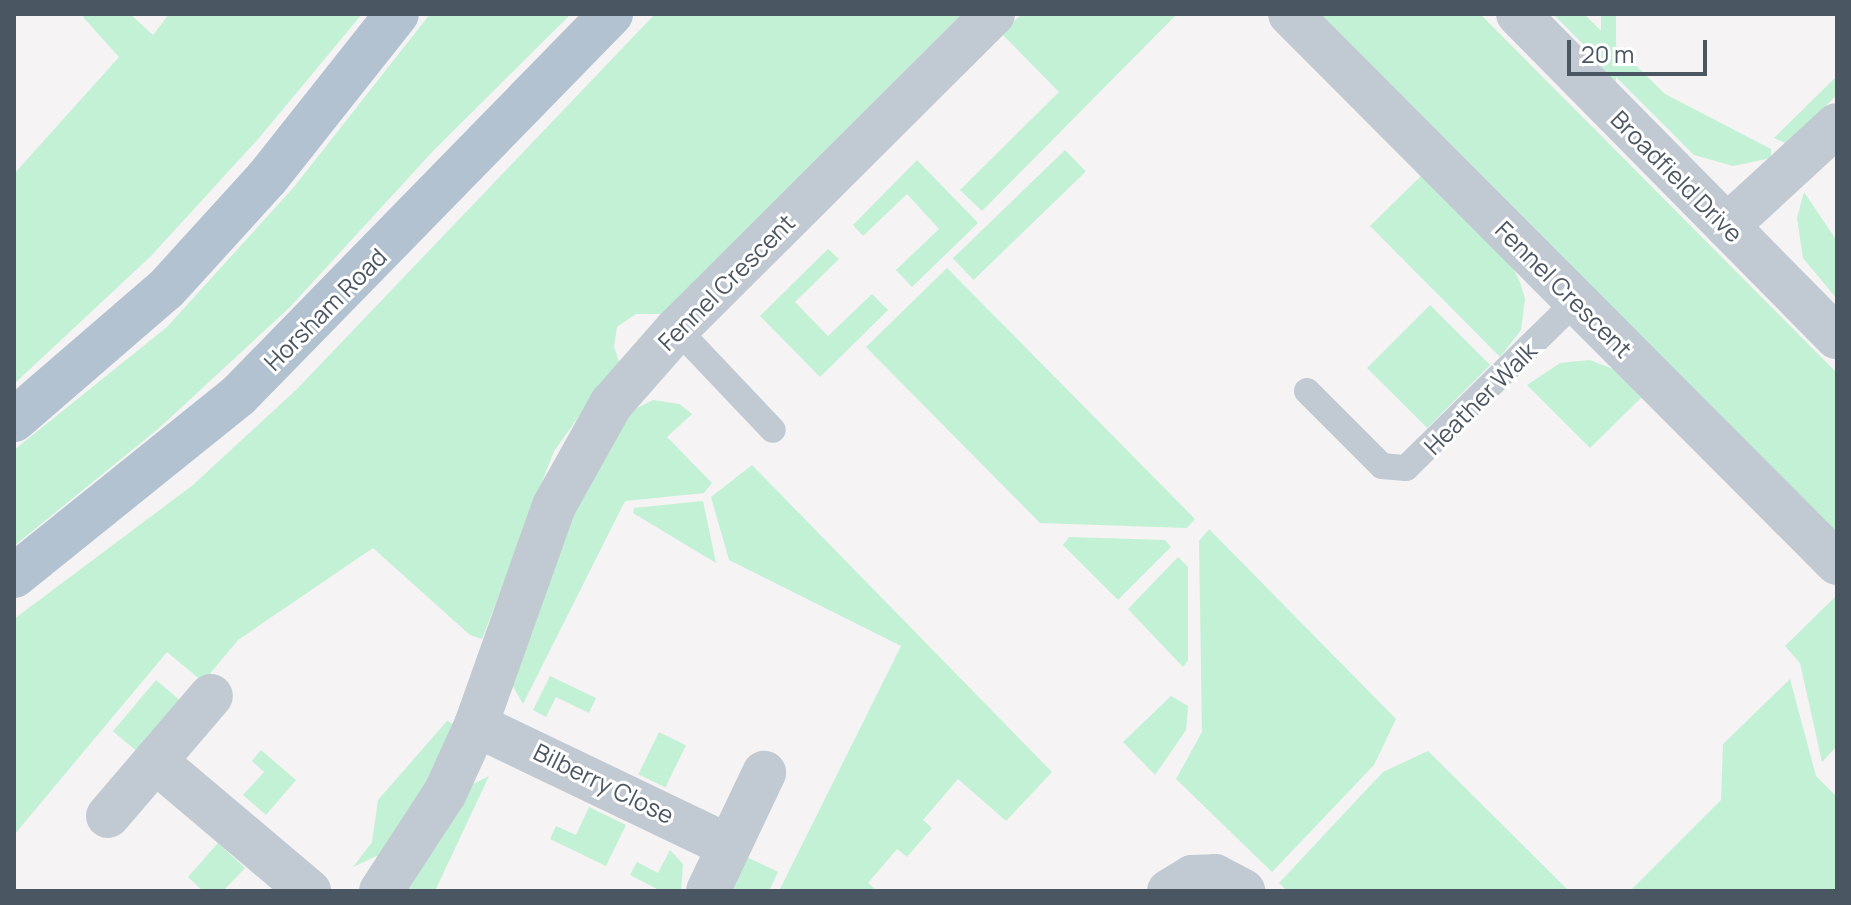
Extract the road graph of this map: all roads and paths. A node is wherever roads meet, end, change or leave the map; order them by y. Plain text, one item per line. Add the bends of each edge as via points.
1 (397, 14) edge
2 (611, 14) edge
3 (993, 14) edge
4 (1290, 14) edge
5 (1518, 14) edge
6 (1837, 125) edge
7 (1727, 226) junction
8 (1576, 301) junction
9 (677, 329) junction
10 (1837, 337) edge
11 (1307, 391) dead end
12 (14, 420) edge
13 (773, 430) dead end
14 (1837, 563) edge
15 (14, 576) edge
16 (211, 696) dead end
17 (476, 725) junction
18 (155, 761) junction
19 (764, 773) dead end
20 (108, 816) dead end
21 (729, 846) junction
22 (309, 891) edge
23 (381, 891) edge
24 (708, 891) edge
25 (1169, 891) edge
26 (1243, 891) edge

1 - 12 main road via 267,178 166,289
2 - 15 main road, Horsham Road via 238,396
3 - 9 street, Fennel Crescent
4 - 8 street, Fennel Crescent
5 - 7 street, Broadfield Drive
6 - 7 street
7 - 10 street, Broadfield Drive
8 - 11 lane, Heather Walk via 1406,468 1382,466
8 - 14 street, Fennel Crescent
9 - 13 lane
9 - 17 street, Fennel Crescent via 611,404 587,440 554,506
16 - 18 street
17 - 21 street, Bilberry Close
17 - 23 street, Fennel Crescent via 445,793
18 - 20 street
18 - 22 street
19 - 21 street
21 - 24 street
25 - 26 street via 1192,877 1215,876

